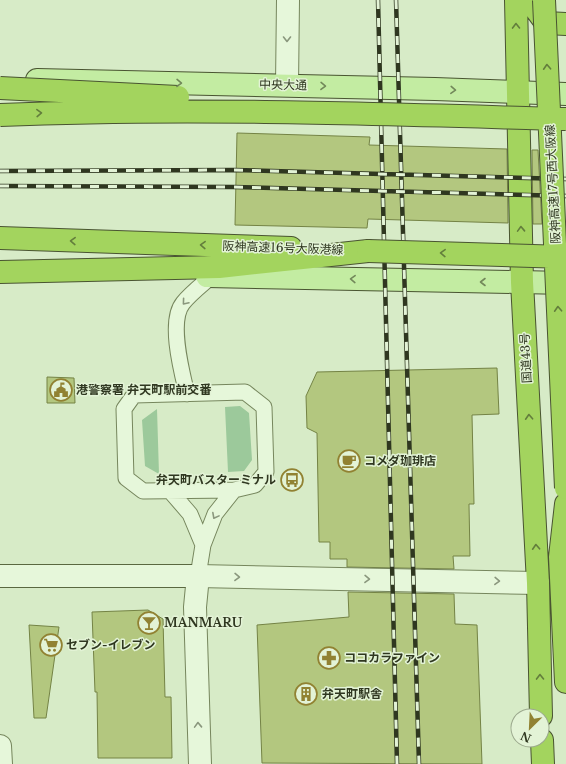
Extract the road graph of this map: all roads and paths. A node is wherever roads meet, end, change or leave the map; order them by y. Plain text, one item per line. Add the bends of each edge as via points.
1 (288, 0) edge
2 (516, 0) edge
3 (529, 0) edge
4 (544, 0) edge
5 (566, 24) edge
6 (0, 79) edge
7 (287, 85) junction
8 (0, 88) edge
9 (517, 93) junction
10 (566, 94) edge
11 (0, 115) edge
12 (459, 116) junction
13 (566, 119) edge
14 (0, 238) edge
15 (368, 251) junction
16 (566, 257) edge
17 (0, 272) edge
18 (213, 276) junction
19 (0, 281) edge
20 (522, 282) junction
21 (566, 283) edge
22 (188, 394) junction
23 (566, 488) edge
24 (234, 490) junction
25 (171, 492) junction
26 (566, 504) edge
27 (203, 545) junction
28 (0, 576) edge
29 (198, 576) junction
30 (538, 583) junction
31 (566, 682) edge
32 (541, 708) edge
33 (0, 746) edge
34 (542, 748) edge
35 (1, 764) edge
36 (200, 764) edge
37 (543, 764) edge

1 -> 7 street
9 -> 2 highway, 国道43号
3 - 5 highway via 546,23
23 -> 4 highway, 阪神高速17号西大阪線, bridge
6 -> 7 main road, 中央大通
7 -> 9 main road, 中央大通
8 - 12 highway, bridge via 375,107
9 - 10 main road, 中央大通
20 -> 9 highway, 国道43号
11 -> 12 highway, bridge via 213,111
12 - 13 highway, bridge
15 -> 14 highway, 阪神高速16号大阪港線
16 -> 15 highway, 阪神高速16号大阪港線, bridge
15 - 17 highway via 219,267
18 - 19 main road
20 -> 18 main road
18 -> 22 lane via 183,303 179,314 177,354
20 - 21 main road
30 -> 20 highway, 国道43号
22 - 24 lane via 245,392 264,407 266,472 255,485
22 - 25 lane via 134,395 124,409 126,478 143,491
24 - 25 lane
24 -> 27 lane via 215,514
25 - 27 lane via 190,514
26 - 31 highway via 560,557
27 - 29 lane
28 - 29 street
29 -> 30 street
36 -> 29 street via 194,607
32 -> 30 highway, 国道43号
33 - 35 street
34 - 37 highway

